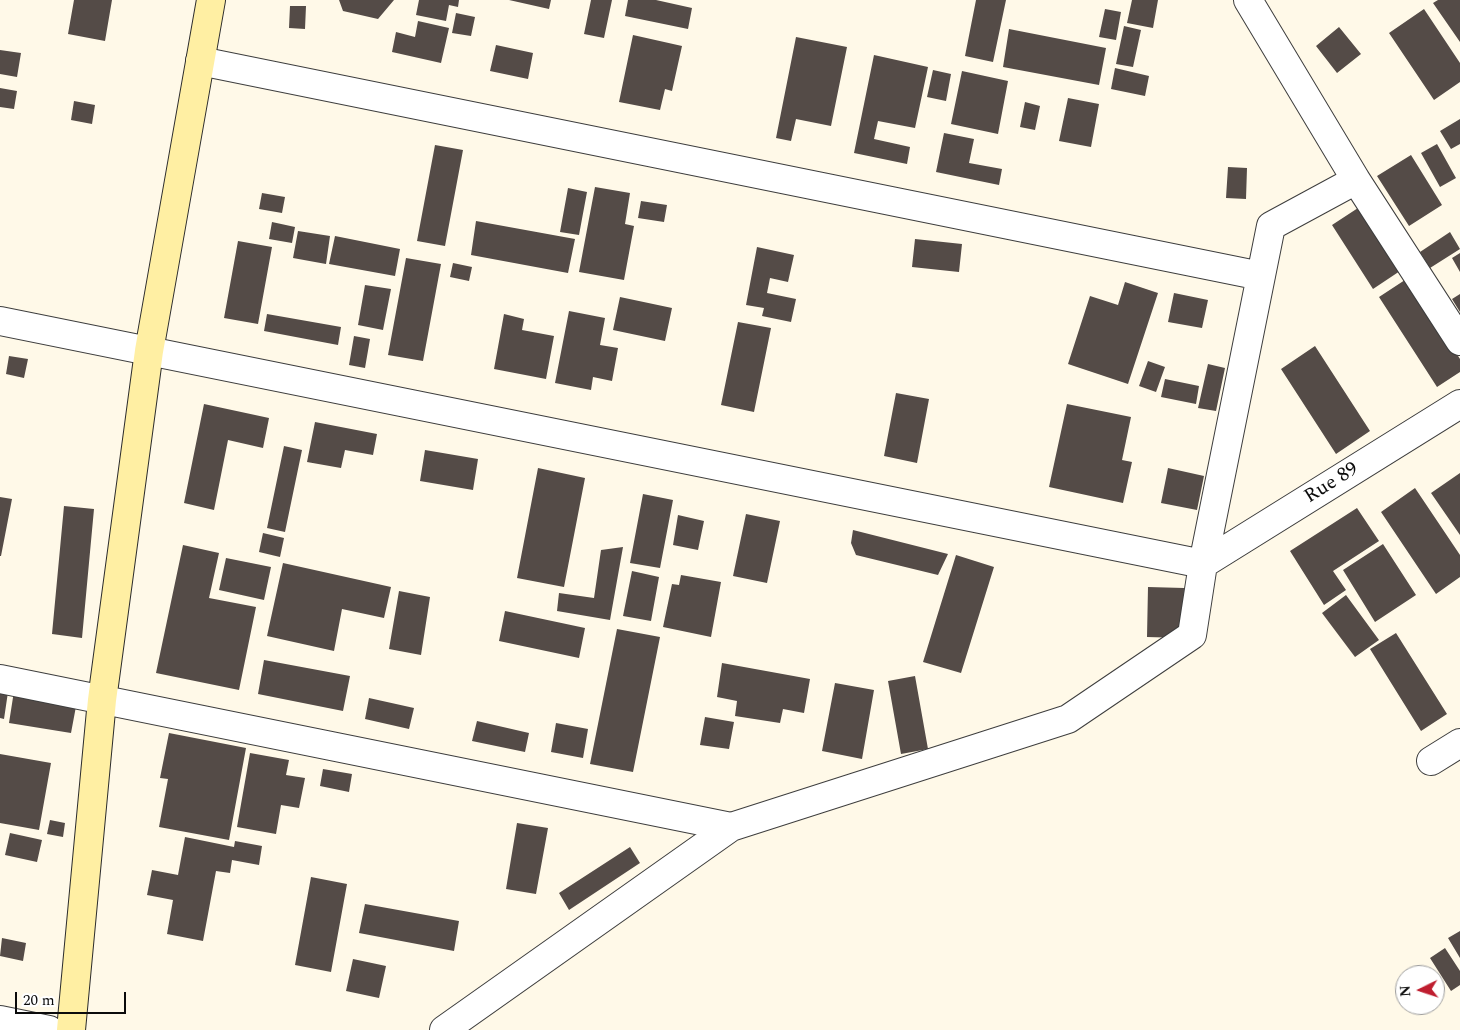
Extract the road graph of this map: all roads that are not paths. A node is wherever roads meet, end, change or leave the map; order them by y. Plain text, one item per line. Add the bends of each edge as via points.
1 (211, 0) edge
2 (1248, 0) edge
3 (200, 61) junction
4 (1356, 180) junction
5 (1260, 276) junction
6 (0, 321) edge
7 (1460, 341) edge
8 (149, 351) junction
9 (1460, 404) edge
10 (1203, 564) junction
11 (0, 679) edge
12 (102, 700) junction
13 (1460, 743) edge
14 (1431, 760) dead end
15 (731, 827) junction
16 (0, 1020) edge
17 (49, 1030) edge
18 (71, 1030) edge
19 (444, 1030) edge

1 - 3 main road
2 - 4 street
3 - 5 street
3 - 8 main road
4 - 5 street via 1270,226
4 - 7 street
5 - 10 street
6 - 8 street
8 - 10 street
8 - 12 main road
9 - 10 street, Rue 89
10 - 15 street via 1192,635 1068,719
11 - 12 street
12 - 15 street
12 - 18 main road
13 - 14 street
15 - 19 street
16 - 17 street

